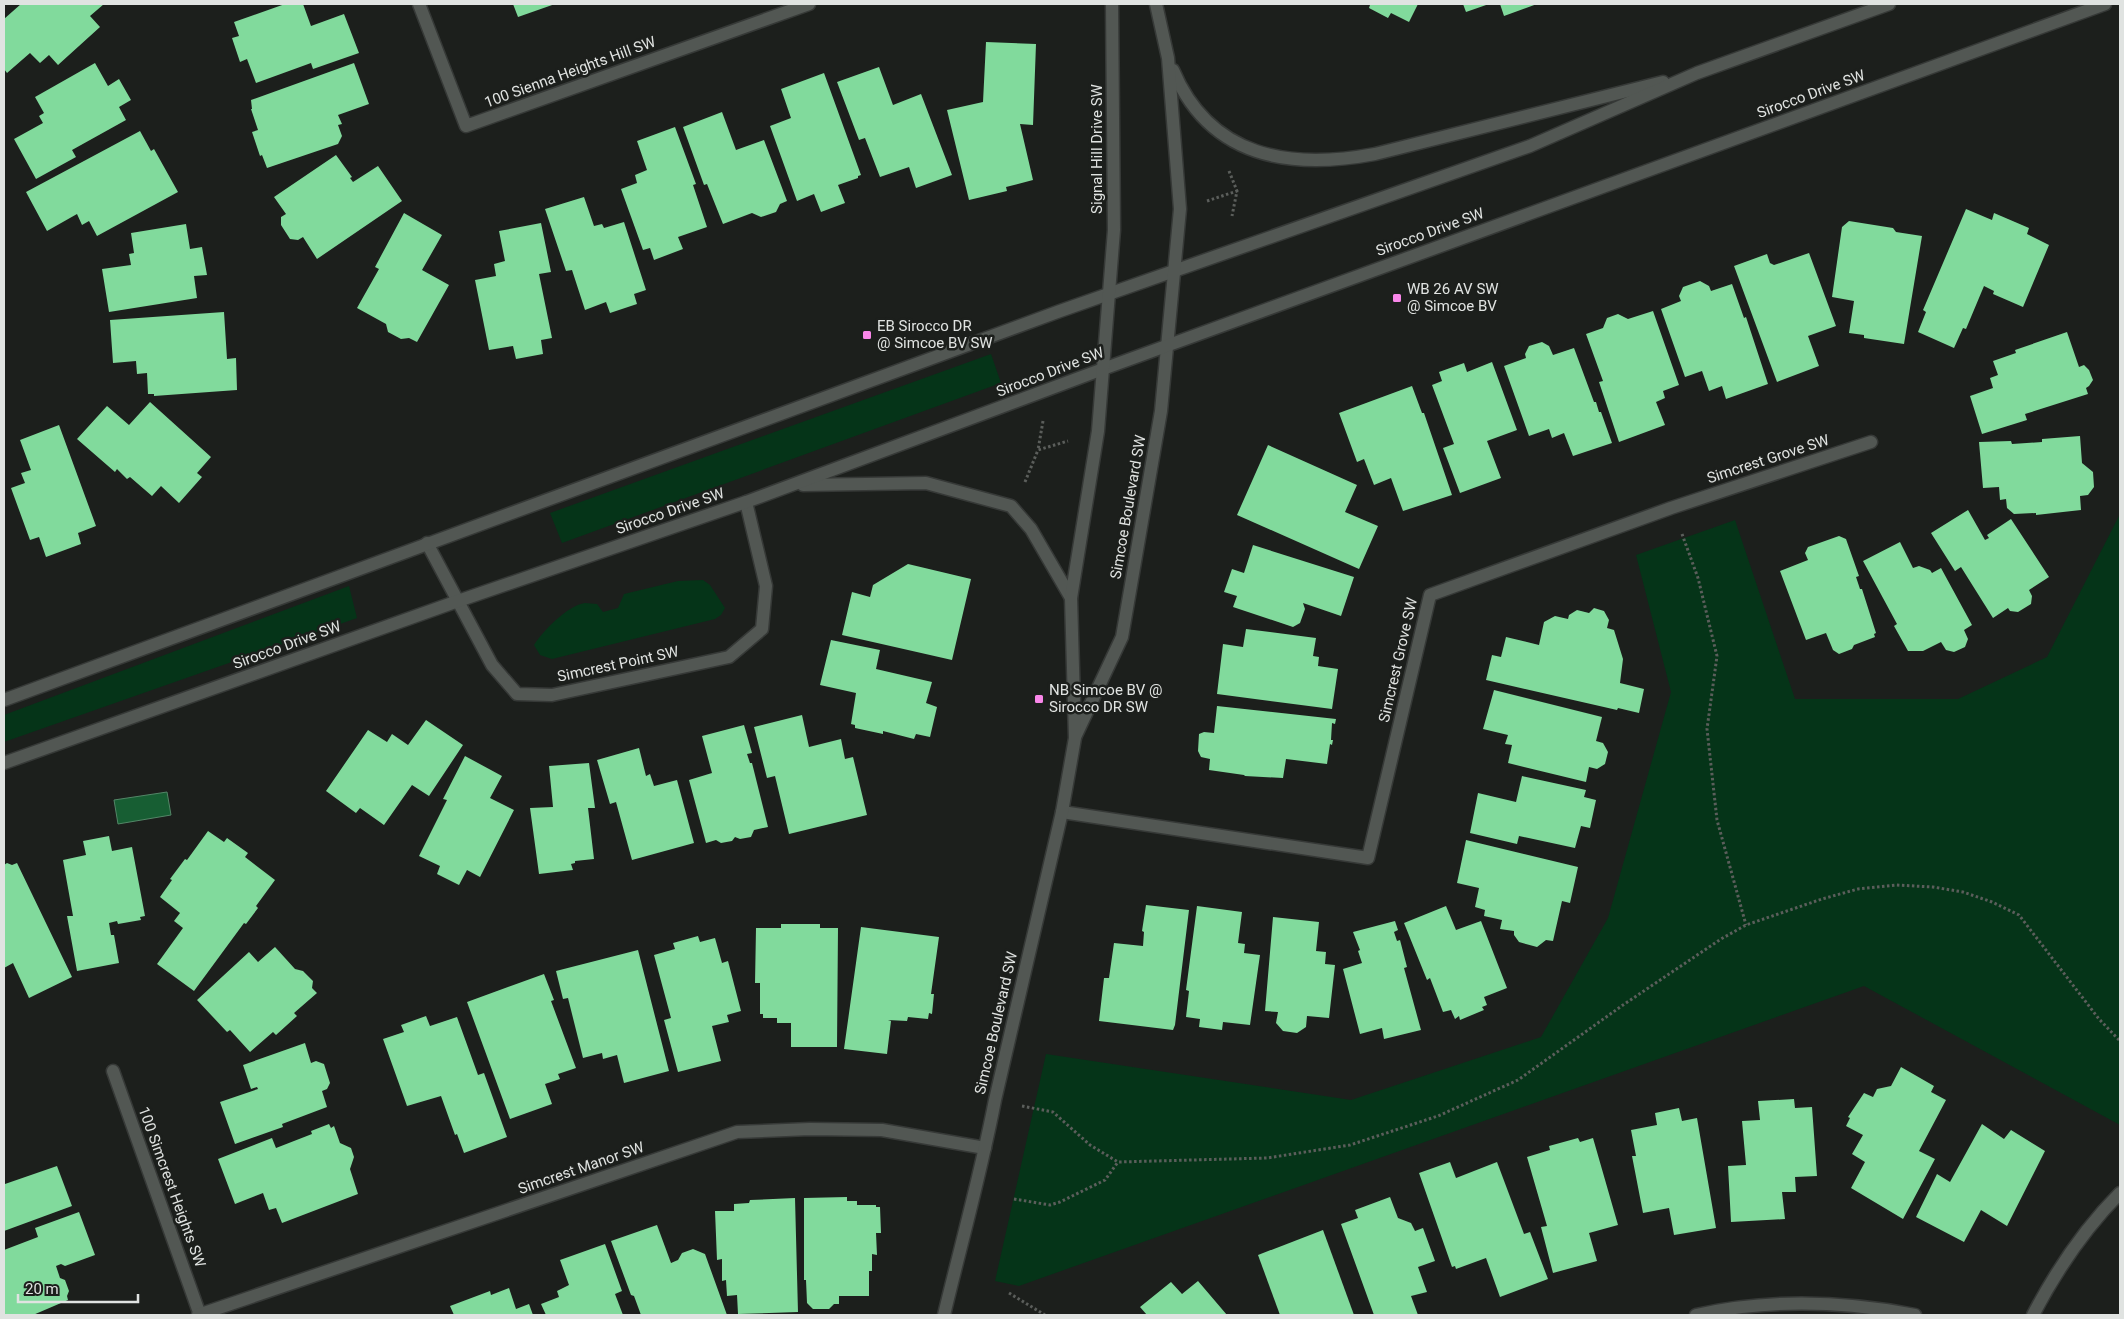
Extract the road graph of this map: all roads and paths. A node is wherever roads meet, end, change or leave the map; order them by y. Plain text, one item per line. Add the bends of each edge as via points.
1 (418, 4) edge
2 (808, 4) edge
3 (1112, 4) edge
4 (1156, 4) edge
5 (1889, 4) edge
6 (2104, 4) edge
7 (1168, 58) junction
8 (1697, 73) junction
9 (1228, 171) dead end
10 (1237, 191) junction
11 (1204, 202) dead end
12 (1232, 216) dead end
13 (1174, 271) junction
14 (1109, 294) junction
15 (1167, 345) junction
16 (1103, 369) junction
17 (1043, 420) dead end
18 (1068, 441) dead end
19 (1871, 442) dead end
20 (1038, 450) junction
21 (1025, 483) dead end
22 (793, 485) junction
23 (746, 502) junction
24 (1671, 508) junction
25 (427, 543) junction
26 (1071, 598) junction
27 (458, 601) junction
28 (4, 700) edge
29 (1075, 738) junction
30 (4, 763) edge
31 (1062, 812) junction
32 (1746, 925) junction
33 (2120, 1041) edge
34 (113, 1071) dead end
35 (995, 1100) junction
36 (985, 1148) junction
37 (1118, 1162) junction
38 (2120, 1193) edge
39 (1014, 1199) dead end
40 (1009, 1293) dead end
41 (199, 1315) edge
42 (944, 1315) edge
43 (1045, 1315) edge
44 (1696, 1315) edge
45 (1915, 1315) edge
46 (2033, 1315) edge

1 - 2 street, 100 Sienna Heights Hill SW via 466,126
3 - 14 street, Signal Hill Drive SW via 1114,230
4 - 7 street
5 - 8 street
6 - 15 street, Sirocco Drive SW
7 - 8 street via 1179,85 1196,108 1239,146 1291,159 1317,161 1375,154
7 - 13 street via 1180,209
8 - 13 street via 1530,146
9 - 10 path
10 - 11 path
10 - 12 path
13 - 14 street
13 - 15 street, Simcoe Boulevard SW
14 - 16 street, Simcoe Boulevard SW
14 - 25 street
15 - 16 street, Sirocco Drive SW
15 - 29 street, Simcoe Boulevard SW via 1161,410 1122,637
16 - 22 street, Sirocco Drive SW
16 - 26 street, Simcoe Boulevard SW via 1098,431
17 - 20 path
18 - 20 path
19 - 24 street, Simcrest Grove SW
20 - 21 path
22 - 23 street, Sirocco Drive SW
22 - 26 street via 926,483 1011,506 1031,529
23 - 27 street, Sirocco Drive SW
23 - 27 street, Simcrest Point SW via 766,586 762,629 729,656 552,695 518,694 492,665
24 - 31 street, Simcrest Grove SW via 1430,595 1368,858
24 - 32 path via 1698,578 1717,656 1707,729 1717,820
25 - 27 street, Simcrest Point SW
25 - 28 street
26 - 29 street, Simcoe Boulevard SW
27 - 30 street, Sirocco Drive SW
29 - 31 street, Simcoe Boulevard SW
31 - 35 street, Simcoe Boulevard SW
32 - 33 path via 1858,890 1896,885 1963,892 2020,915 2099,1019
32 - 37 path via 1639,994 1518,1080 1438,1116 1350,1145 1308,1153 1268,1158
34 - 41 street, 100 Simcrest Heights SW
35 - 36 street, Simcoe Boulevard SW
35 - 37 path via 1053,1112 1090,1145
36 - 41 street, Simcrest Manor SW via 882,1130 737,1132
36 - 42 street, Simcoe Boulevard SW
37 - 39 path via 1105,1180 1060,1202 1050,1205
38 - 46 street via 2075,1246
40 - 43 path
44 - 45 street via 1775,1304 1831,1304

